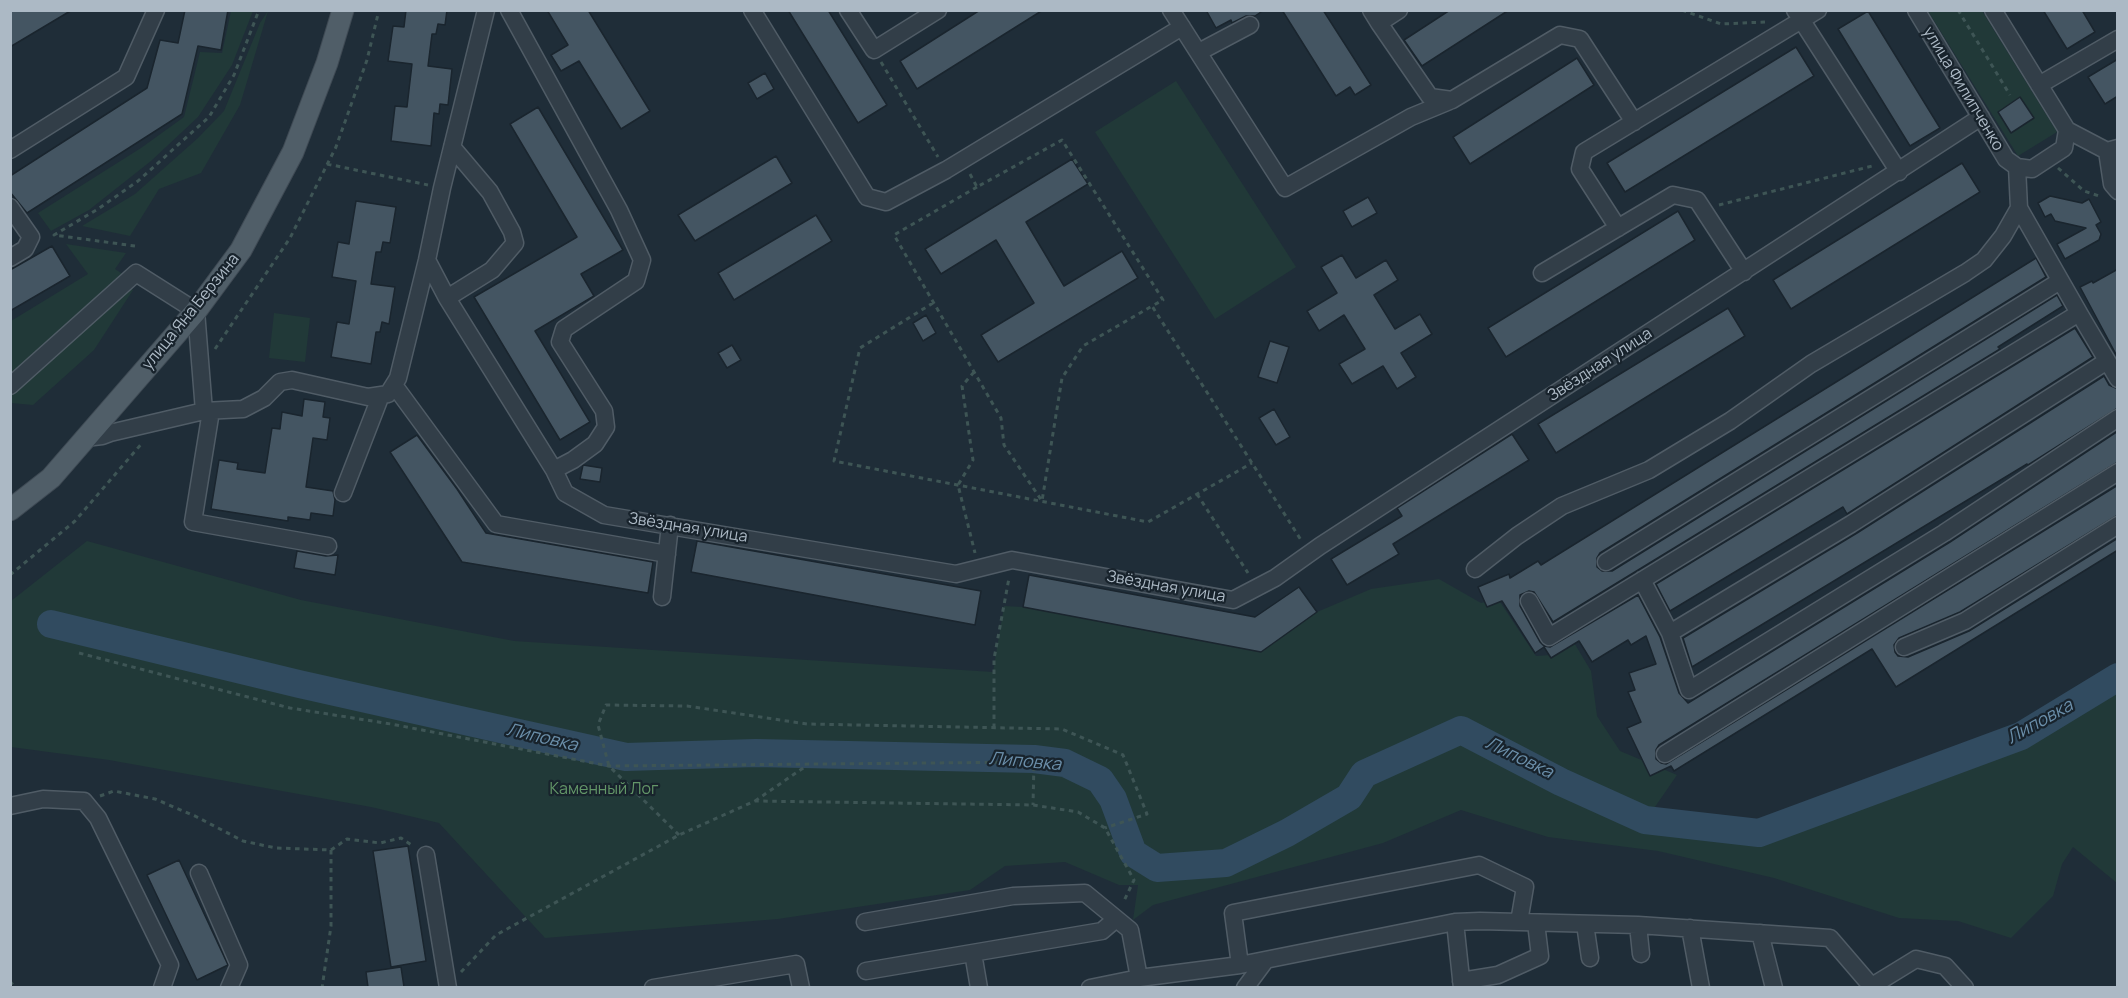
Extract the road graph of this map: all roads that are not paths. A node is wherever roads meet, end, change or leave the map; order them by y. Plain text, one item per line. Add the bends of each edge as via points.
1 (156, 10) edge
2 (343, 10) edge
3 (486, 10) edge
4 (509, 10) edge
5 (752, 10) edge
6 (848, 10) edge
7 (938, 10) edge
8 (1172, 10) edge
9 (1399, 10) edge
10 (1818, 10) edge
11 (1916, 10) edge
12 (1993, 10) edge
13 (1798, 16) edge
14 (1375, 17) edge
15 (1250, 25) dead end
16 (1182, 27) junction
17 (2118, 39) edge
18 (1198, 52) junction
19 (2038, 85) junction
20 (1452, 100) junction
21 (1981, 117) junction
22 (1634, 122) junction
23 (2067, 130) junction
24 (452, 147) junction
25 (2112, 149) edge
26 (10, 150) edge
27 (1896, 166) junction
28 (2017, 167) junction
29 (2112, 195) edge
30 (10, 207) edge
31 (2019, 208) junction
32 (1618, 228) junction
33 (10, 258) edge
34 (427, 260) junction
35 (1744, 272) junction
36 (1542, 273) dead end
37 (2060, 280) junction
38 (447, 298) junction
39 (196, 311) junction
40 (2079, 313) junction
41 (2107, 361) junction
42 (2118, 379) edge
43 (10, 386) edge
44 (387, 390) junction
45 (208, 411) junction
46 (2118, 418) edge
47 (85, 438) junction
48 (554, 470) junction
49 (2118, 472) edge
50 (343, 493) dead end
51 (10, 510) edge
52 (670, 525) junction
53 (2118, 525) edge
54 (328, 546) dead end
55 (667, 554) junction
56 (1606, 562) dead end
57 (1475, 569) dead end
58 (1642, 580) junction
59 (662, 597) dead end
60 (1529, 601) dead end
61 (1670, 633) junction
62 (1904, 647) dead end
63 (1665, 754) dead end
64 (10, 806) edge
65 (426, 855) road end
66 (199, 873) dead end
67 (1116, 919) junction
68 (865, 922) dead end
69 (1455, 922) junction
70 (1528, 922) junction
71 (1585, 924) junction
72 (1638, 925) junction
73 (1690, 928) junction
74 (1760, 933) junction
75 (973, 953) junction
76 (1641, 954) dead end
77 (1590, 958) dead end
78 (1265, 961) junction
79 (1240, 965) junction
80 (866, 971) dead end
81 (1139, 978) junction
82 (450, 980) edge
83 (1462, 984) edge
84 (162, 987) edge
85 (229, 987) edge
86 (433, 987) edge
87 (653, 987) edge
88 (801, 987) edge
89 (979, 987) edge
90 (1089, 987) edge
91 (1245, 987) edge
92 (1701, 987) edge
93 (1774, 987) edge
94 (1873, 987) edge
95 (1965, 987) edge

1 - 26 street via 126,77
2 - 39 main road, улица Яна Берзина via 293,152 241,250
3 - 24 street
4 - 48 street via 619,210 642,260 636,281 564,329 560,342 604,411 606,427 596,444
5 - 16 street via 867,197 886,202
6 - 7 street via 874,50
8 - 16 street
9 - 14 street
10 - 13 street
11 - 21 street, улица Филипченко
12 - 19 street
13 - 22 street
13 - 27 street
14 - 20 street via 1430,97
15 - 18 street
16 - 18 street
17 - 19 street
18 - 20 street via 1285,188 1411,117
19 - 23 street
20 - 22 street via 1560,35 1580,39
21 - 27 street, Звёздная улица
21 - 28 street, улица Филипченко via 2006,159
22 - 32 street via 1584,152 1580,169
23 - 25 street
23 - 28 street, улица Филипченко via 2064,148 2032,169
24 - 34 street
24 - 38 street via 490,192 515,243 492,270
25 - 29 street
27 - 35 street, Звёздная улица
28 - 31 street
30 - 33 street via 31,237 25,249
31 - 37 street
31 - 57 street via 1984,260 1965,273 1811,364 1730,422 1649,470 1562,506
32 - 35 street via 1673,195 1697,200
32 - 36 street
34 - 38 street, Звёздная улица
34 - 44 street via 398,378
35 - 52 street, Звёздная улица via 1275,579 1233,600 1012,560 956,574
37 - 40 street
37 - 56 street
38 - 48 street, Звёздная улица
39 - 43 street via 136,273
39 - 45 street
39 - 47 main road, улица Яна Берзина
40 - 41 street
40 - 58 street
41 - 42 street
41 - 61 street via 1851,524
44 - 45 street via 368,397 292,380 280,382 264,398 243,409
44 - 50 street
44 - 55 street via 496,524
45 - 47 street
45 - 54 street via 193,522
46 - 61 street via 1944,533 1689,690
47 - 51 main road, улица Яна Берзина via 51,478
48 - 52 street, Звёздная улица via 565,494 604,515
49 - 63 street
52 - 55 street
53 - 62 street via 1965,621
55 - 59 street
58 - 60 street via 1549,637
58 - 61 street
64 - 84 street via 43,799 84,801 98,818 170,965
65 - 82 street
66 - 85 street via 239,965
67 - 68 street via 1085,893 1013,896
67 - 75 street via 1102,931
67 - 81 street via 1130,930
69 - 70 street
69 - 78 street
69 - 83 street
70 - 71 street
70 - 79 street via 1525,887 1479,865 1233,913
70 - 83 street via 1540,956 1497,975
71 - 72 street
71 - 77 street
72 - 73 street
72 - 76 street
73 - 74 street
73 - 92 street
74 - 93 street
74 - 94 street via 1830,938
75 - 80 street
75 - 89 street
78 - 79 street
78 - 91 street
79 - 81 street
81 - 90 street
82 - 86 street
87 - 88 street via 796,964
94 - 95 street via 1916,959 1945,966

